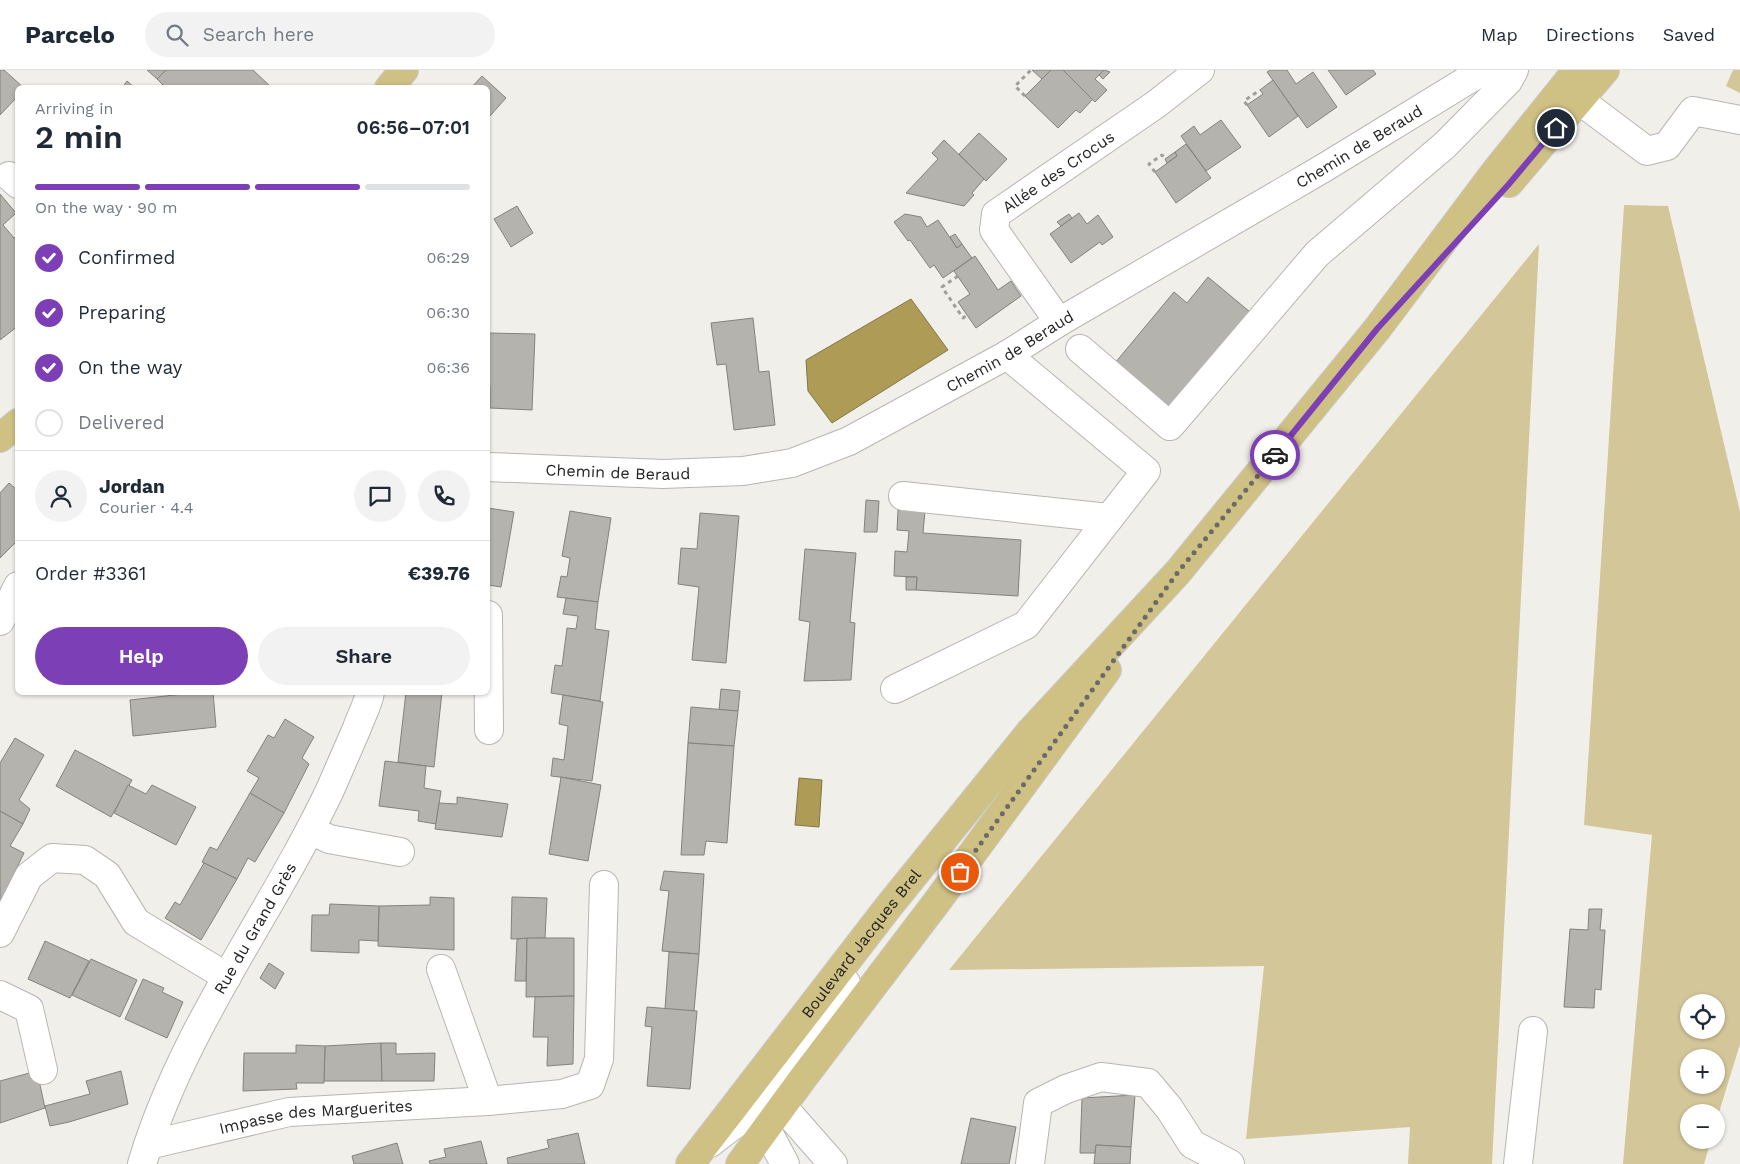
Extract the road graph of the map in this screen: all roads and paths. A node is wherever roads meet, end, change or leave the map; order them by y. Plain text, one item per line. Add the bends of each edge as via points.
1 (1031, 70) edge
2 (1200, 70) edge
3 (1514, 70) edge
4 (1605, 70) edge
5 (1466, 74) edge
6 (1571, 82) edge
7 (1260, 90) dead end
8 (1025, 96) dead end
9 (1247, 105) dead end
10 (1740, 120) edge
11 (1165, 158) dead end
12 (1155, 172) dead end
13 (958, 276) dead end
14 (967, 315) dead end
15 (1059, 322) junction
16 (1080, 349) dead end
17 (1007, 355) junction
18 (15, 426) edge
19 (0, 438) edge
20 (490, 467) edge
21 (903, 496) dead end
22 (1110, 518) junction
23 (1178, 572) junction
24 (15, 592) edge
25 (0, 621) edge
26 (895, 689) dead end
27 (369, 695) edge
28 (489, 695) edge
29 (489, 730) dead end
30 (311, 830) junction
31 (400, 852) dead end
32 (604, 885) dead end
33 (889, 906) junction
34 (0, 933) edge
35 (441, 969) dead end
36 (227, 977) junction
37 (0, 995) edge
38 (1533, 1031) dead end
39 (43, 1070) dead end
40 (488, 1101) junction
41 (769, 1115) junction
42 (145, 1154) edge
43 (694, 1158) edge
44 (740, 1164) edge
45 (785, 1164) edge
46 (833, 1164) edge
47 (1030, 1164) edge
48 (1230, 1164) edge
49 (1518, 1164) edge

1 - 8 path via 1015,86
2 - 15 street, Allée des Crocus via 996,214 994,230
3 - 16 street via 1445,145 1317,254 1170,426
4 - 6 main road, Boulevard Jacques Brel
5 - 15 street, Chemin de Beraud via 1322,170
6 - 10 street via 1647,152 1667,146 1693,111
6 - 23 main road, Boulevard Jacques Brel via 1495,172 1377,329
7 - 9 path via 1244,101
11 - 12 path via 1162,155 1149,164
13 - 14 path via 942,287 963,318
15 - 17 street, Chemin de Beraud
17 - 20 street, Chemin de Beraud via 850,441 792,463 743,472 664,474
17 - 22 street via 1146,471
18 - 19 main road
21 - 22 street
22 - 26 street via 1026,625
23 - 33 main road, Boulevard Jacques Brel via 1030,732
23 - 41 main road, Boulevard Jacques Brel via 936,904
24 - 25 street
27 - 30 street, Rue du Grand Grès
28 - 29 street
30 - 31 street via 329,839
30 - 36 street, Rue du Grand Grès
32 - 40 street, Impasse des Marguerites via 599,1059 590,1085 562,1094
33 - 41 street via 856,970 764,1095
33 - 43 main road, Boulevard Jacques Brel
34 - 36 street via 29,876 52,858 85,860 107,876 136,922
35 - 40 street
36 - 42 street, Rue du Grand Grès via 196,1033
37 - 39 street via 30,1009
38 - 49 street
40 - 42 street, Impasse des Marguerites via 290,1112
41 - 43 street
41 - 44 main road, Boulevard Jacques Brel
41 - 45 street
41 - 46 street via 789,1114
47 - 48 street via 1038,1103 1101,1077 1148,1083 1192,1144

